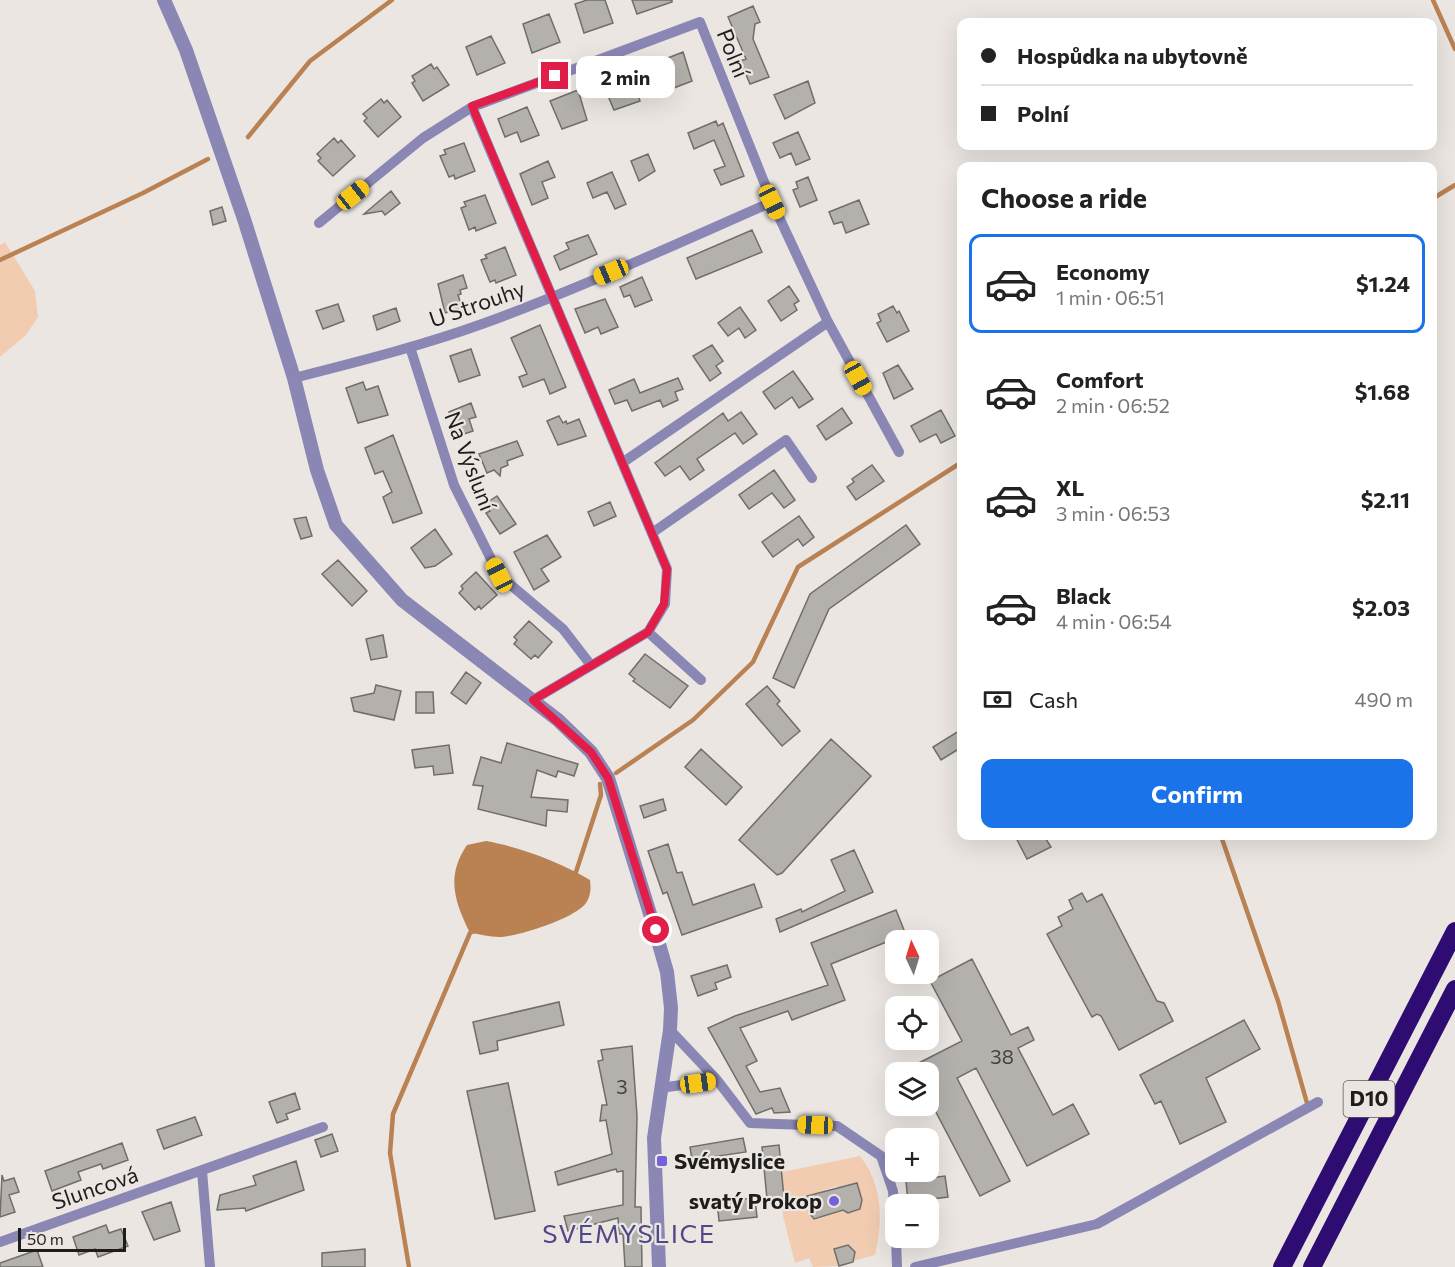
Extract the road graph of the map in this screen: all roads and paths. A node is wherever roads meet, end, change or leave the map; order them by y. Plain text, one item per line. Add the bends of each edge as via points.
1 (164, 0) edge
2 (472, 106) junction
3 (772, 202) junction
4 (319, 223) dead end
5 (551, 298) junction
6 (828, 322) junction
7 (410, 347) junction
8 (294, 378) junction
9 (899, 452) dead end
10 (622, 463) junction
11 (812, 478) dead end
12 (652, 533) junction
13 (648, 632) junction
14 (590, 664) junction
15 (701, 680) dead end
16 (533, 700) junction
17 (1455, 931) edge
18 (1455, 989) edge
19 (670, 1030) junction
20 (717, 1080) junction
21 (660, 1088) junction
22 (1318, 1102) dead end
23 (322, 1127) dead end
24 (202, 1171) junction
25 (893, 1194) edge
26 (0, 1242) edge
27 (896, 1248) edge
28 (210, 1267) edge
29 (659, 1267) edge
30 (897, 1267) edge
31 (915, 1267) edge
32 (1282, 1267) edge
33 (1312, 1267) edge

1 - 8 street via 186,50
2 - 3 street, Polní via 700,22
2 - 4 street, Polní via 423,138
2 - 5 street
3 - 5 street, U Strouhy
3 - 6 street
5 - 7 street, U Strouhy
5 - 10 street
6 - 9 street
6 - 10 street
7 - 8 street, U Strouhy
7 - 14 street, Na Výsluní via 454,485 499,575 563,629
8 - 16 street via 317,470 336,525 402,600
10 - 12 street
11 - 12 street via 786,440
12 - 13 street via 667,569 664,604
13 - 14 street
13 - 15 street
14 - 16 street
16 - 19 street via 591,752 608,778 667,972
17 - 32 highway, D10
18 - 33 highway, D10
19 - 20 street
19 - 21 street
20 - 21 street
20 - 25 street via 750,1124 837,1126 881,1156
21 - 29 street via 654,1138
22 - 31 street via 1097,1224
23 - 24 street, Sluncová
24 - 26 street, Sluncová
24 - 28 street
27 - 30 street

